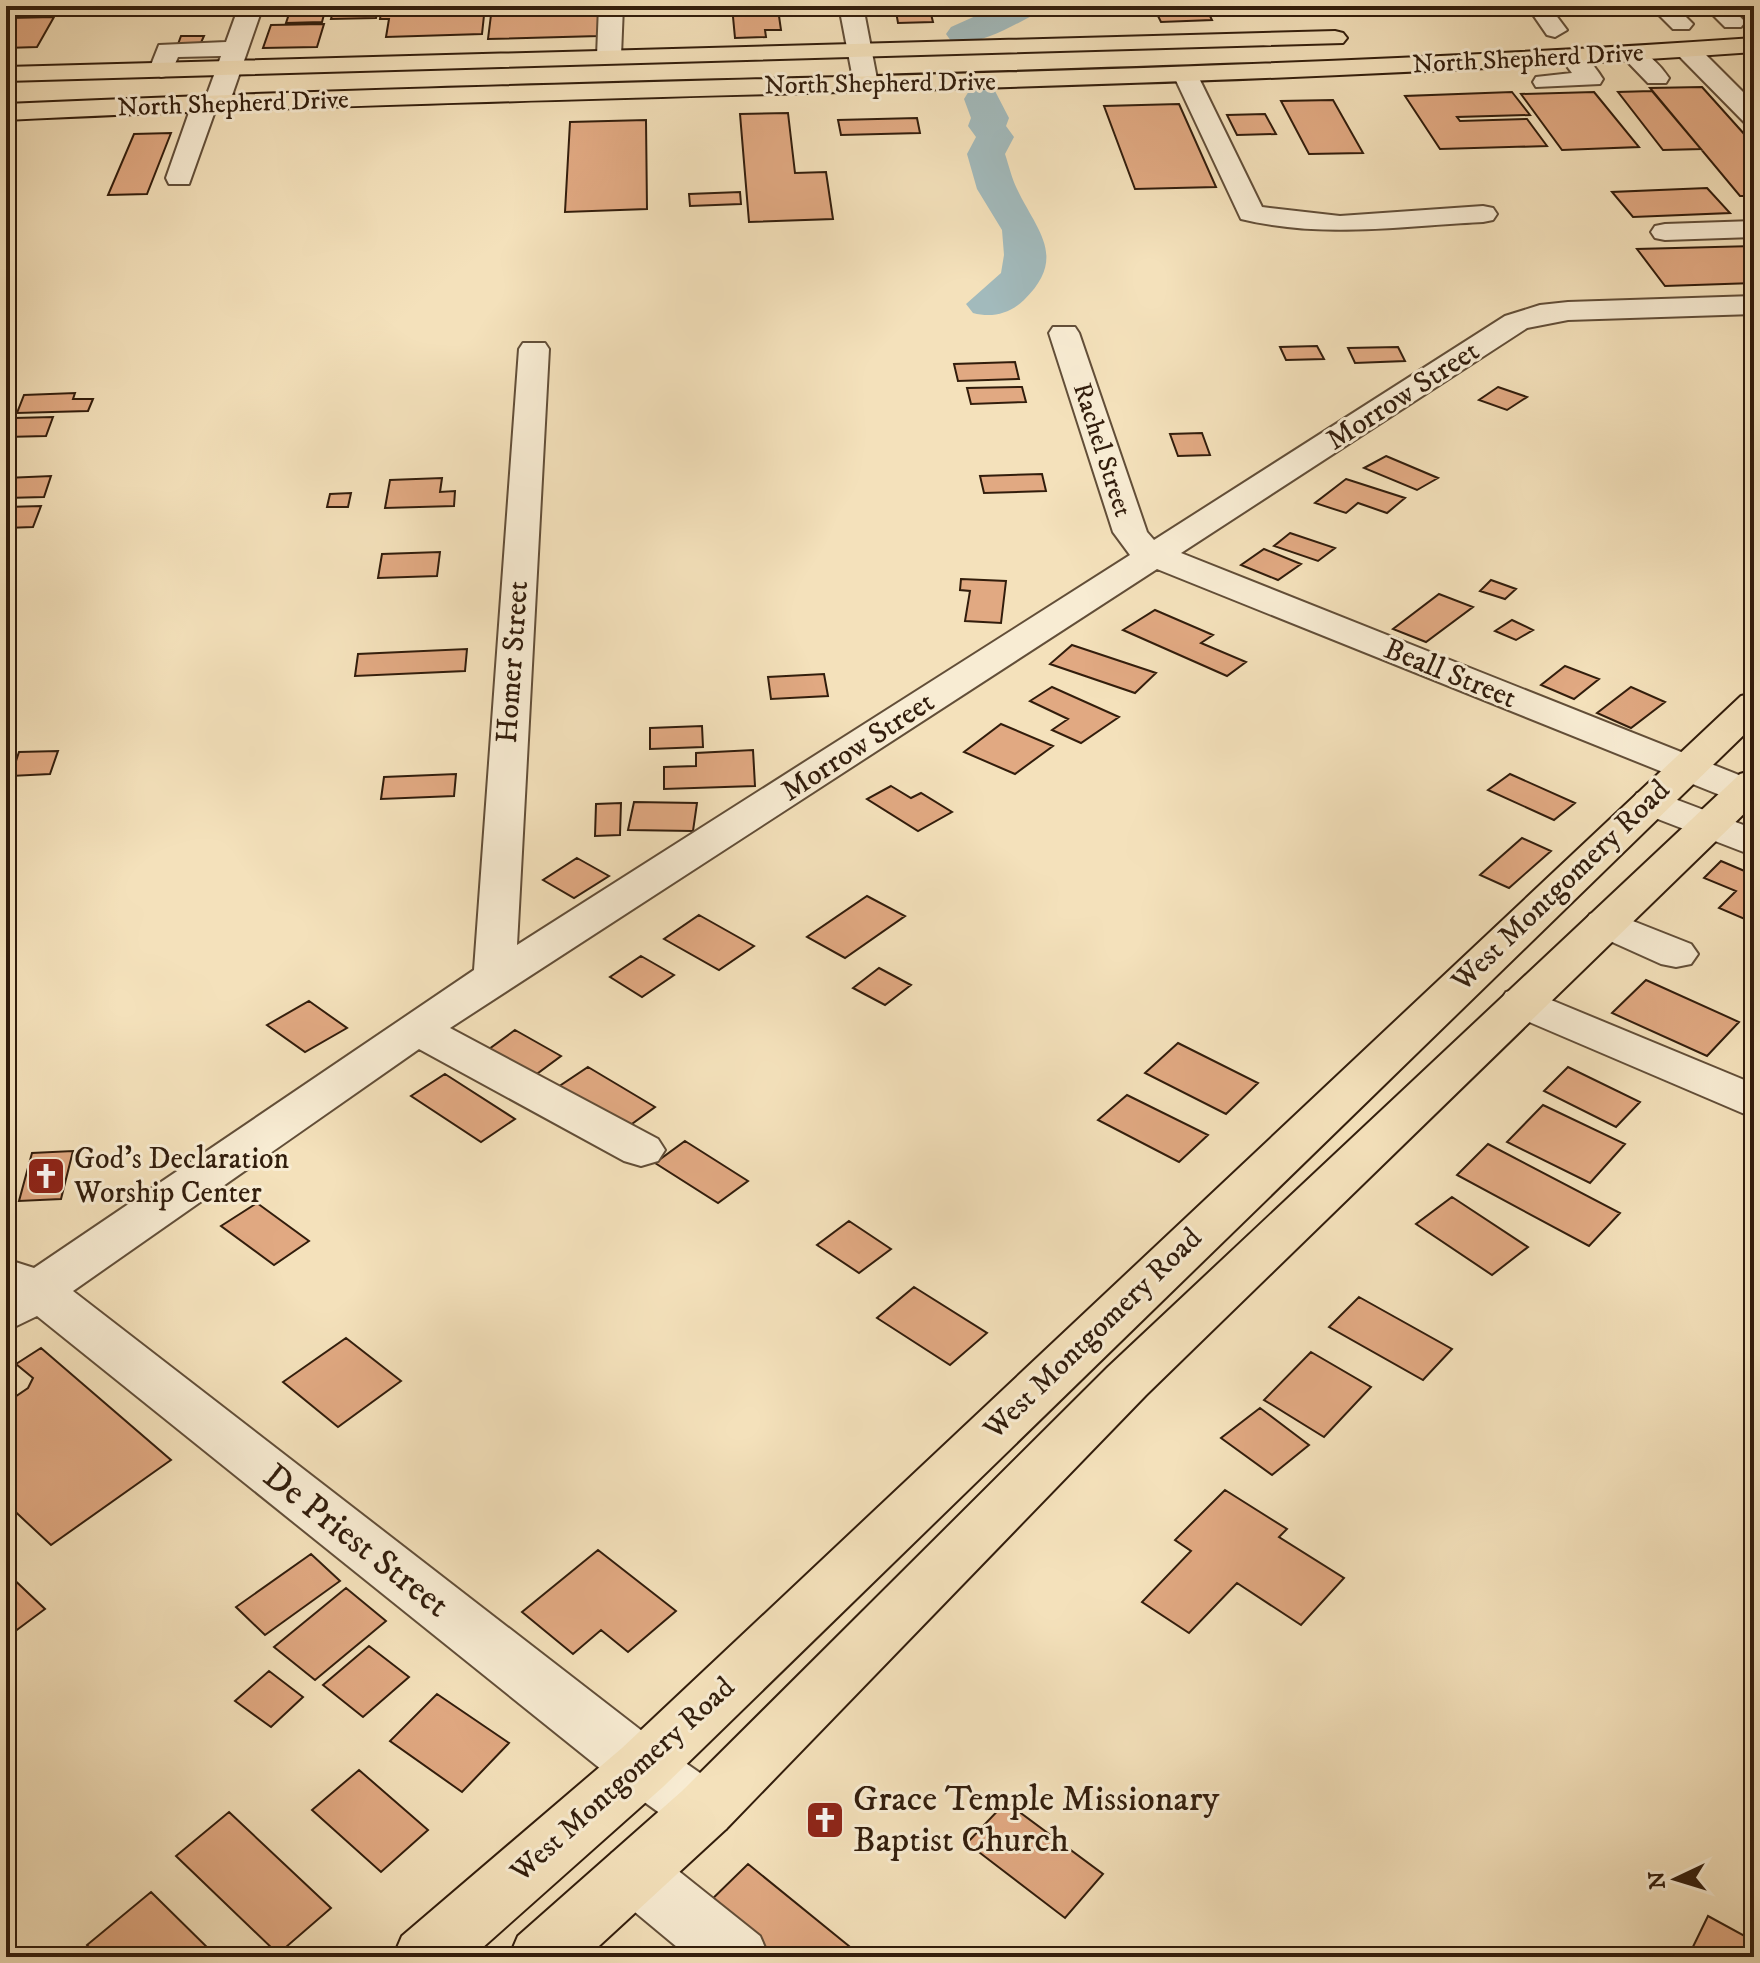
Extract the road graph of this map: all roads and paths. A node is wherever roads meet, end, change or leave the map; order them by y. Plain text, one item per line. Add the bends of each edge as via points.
1 (251, 6) edge
2 (611, 6) edge
3 (851, 6) edge
4 (1535, 7) edge
5 (1657, 16) edge
6 (1734, 16) edge
7 (1603, 17) edge
8 (1555, 30) junction
9 (1525, 31) dead end
10 (1363, 37) dead end
11 (1754, 45) edge
12 (860, 50) junction
13 (1688, 51) junction
14 (1632, 54) junction
15 (609, 56) junction
16 (1572, 57) junction
17 (233, 58) junction
18 (1529, 59) junction
19 (6, 74) edge
20 (1185, 74) junction
21 (1657, 78) dead end
22 (866, 84) junction
23 (211, 104) junction
24 (6, 112) edge
25 (1754, 118) edge
26 (179, 178) dead end
27 (1483, 214) dead end
28 (1754, 229) edge
29 (1665, 232) dead end
30 (1754, 305) edge
31 (1064, 333) dead end
32 (534, 349) dead end
33 (1157, 556) junction
34 (1754, 704) edge
35 (1685, 768) junction
36 (1749, 787) edge
37 (1651, 802) junction
38 (1708, 825) junction
39 (1754, 844) edge
40 (1605, 923) junction
41 (1676, 954) dead end
42 (496, 975) junction
43 (1522, 1002) junction
44 (417, 1029) junction
45 (1396, 1044) junction
46 (1449, 1071) junction
47 (1754, 1102) edge
48 (641, 1150) dead end
49 (17, 1293) edge
50 (1076, 1351) junction
51 (1127, 1381) junction
52 (643, 1767) junction
53 (704, 1810) junction
54 (634, 1873) junction
55 (425, 1957) edge
56 (541, 1957) edge
57 (737, 1957) edge

1 - 17 street
2 - 15 street
3 - 12 street
4 - 7 street
4 - 8 street
5 - 6 main road, North Shepherd Drive via 1681,24
7 - 8 main road, North Shepherd Drive
8 - 9 main road, North Shepherd Drive
10 - 12 main road, North Shepherd Drive
11 - 13 main road, North Shepherd Drive
12 - 15 main road, North Shepherd Drive
12 - 22 street
13 - 14 main road, North Shepherd Drive
13 - 25 street
14 - 16 main road, North Shepherd Drive
14 - 21 street
15 - 17 main road, North Shepherd Drive
16 - 18 main road, North Shepherd Drive
16 - 18 street via 1591,79 1532,82 1546,79
17 - 19 main road, North Shepherd Drive via 161,70
17 - 23 street
18 - 20 main road, North Shepherd Drive
20 - 22 main road, North Shepherd Drive
20 - 27 street via 1251,213 1288,223 1379,225
22 - 23 main road, North Shepherd Drive
23 - 24 main road, North Shepherd Drive
23 - 26 street
28 - 29 street
30 - 33 street, Morrow Street via 1568,311 1516,322
31 - 33 street, Rachel Street via 1122,515 1138,545
32 - 42 street, Homer Street
33 - 35 street, Beall Street
33 - 42 street, Morrow Street
34 - 35 main road, West Montgomery Road
35 - 36 street, Beall Street
35 - 37 main road, West Montgomery Road
36 - 38 main road, West Montgomery Road
37 - 38 street
37 - 45 main road, West Montgomery Road
38 - 39 street
38 - 40 main road, West Montgomery Road
40 - 41 street
40 - 43 main road, West Montgomery Road
42 - 44 street, Morrow Street
43 - 46 main road, West Montgomery Road
43 - 47 street
44 - 48 street
44 - 49 street, Morrow Street
45 - 46 main road
45 - 50 main road, West Montgomery Road
46 - 51 main road, West Montgomery Road
49 - 52 street, De Priest Street
50 - 51 main road
50 - 52 main road, West Montgomery Road
51 - 53 main road, West Montgomery Road
52 - 53 street, De Priest Street
52 - 55 main road, West Montgomery Road
53 - 54 main road, West Montgomery Road
54 - 56 main road, West Montgomery Road
54 - 57 street

